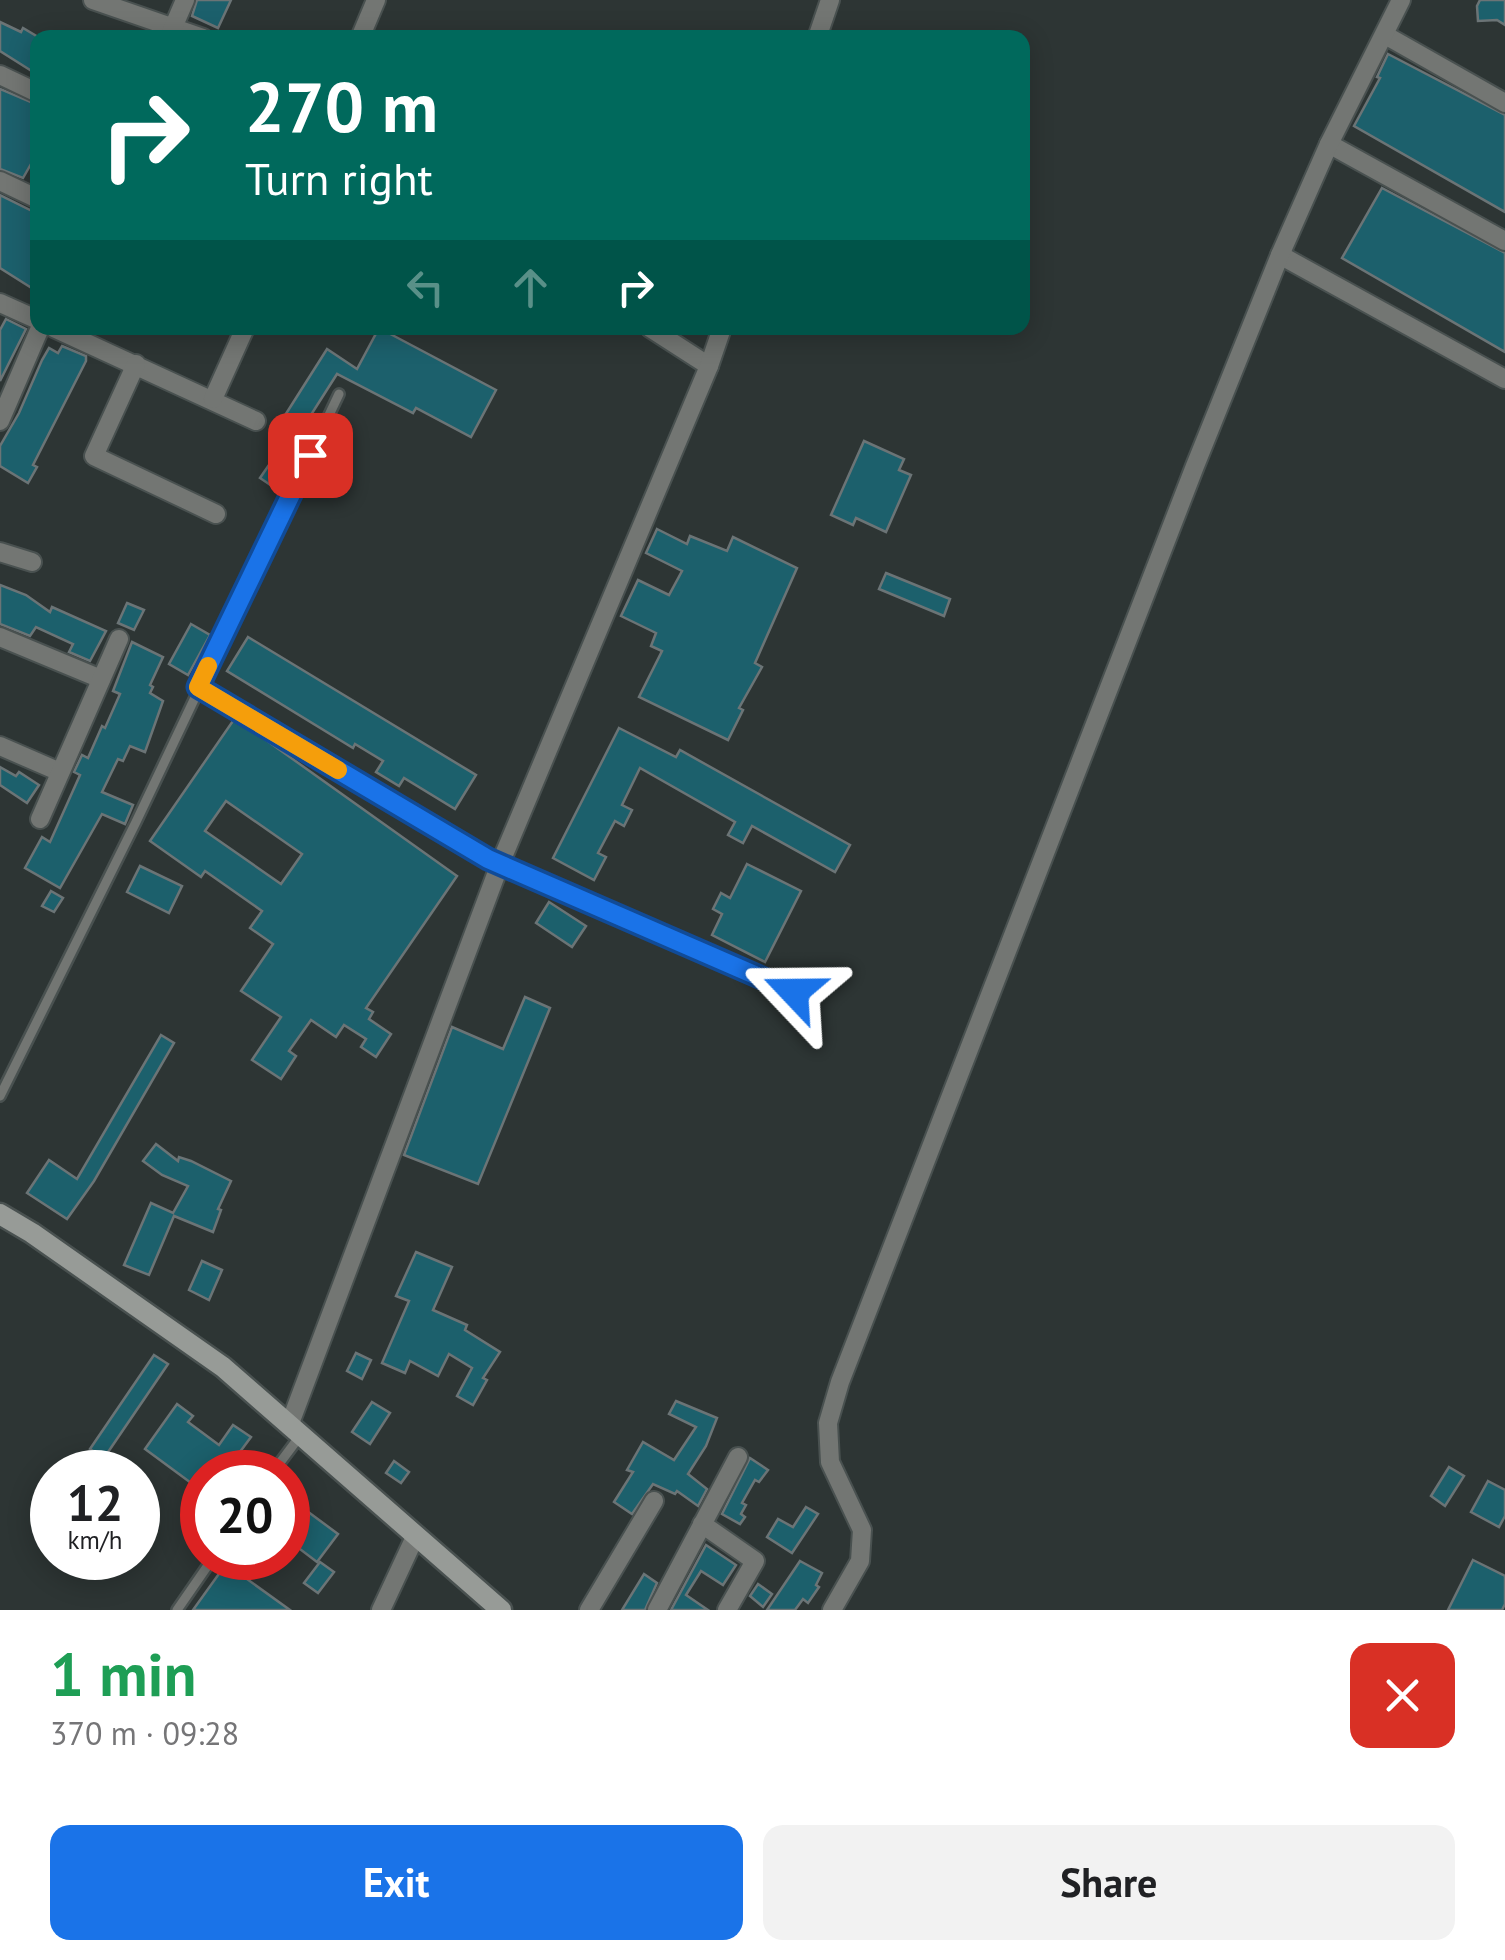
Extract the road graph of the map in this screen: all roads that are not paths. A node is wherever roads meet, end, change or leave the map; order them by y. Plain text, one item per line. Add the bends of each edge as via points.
1 (93, 0) edge
2 (185, 0) edge
3 (830, 0) edge
4 (1401, 0) edge
5 (368, 3) edge
6 (162, 30) edge
7 (176, 30) edge
8 (362, 30) edge
9 (820, 30) edge
10 (1386, 35) junction
11 (0, 75) edge
12 (30, 89) edge
13 (1505, 102) edge
14 (1329, 144) junction
15 (0, 182) edge
16 (30, 195) edge
17 (1505, 241) edge
18 (1280, 255) junction
19 (0, 302) edge
20 (30, 316) edge
21 (37, 335) edge
22 (70, 335) edge
23 (242, 335) edge
24 (661, 335) edge
25 (720, 335) edge
26 (136, 364) junction
27 (709, 366) junction
28 (1505, 379) edge
29 (339, 394) dead end
30 (212, 398) junction
31 (0, 421) edge
32 (256, 421) dead end
33 (216, 514) dead end
34 (0, 552) edge
35 (32, 562) dead end
36 (0, 637) edge
37 (118, 640) dead end
38 (101, 678) junction
39 (198, 687) junction
40 (0, 746) edge
41 (60, 772) junction
42 (40, 819) dead end
43 (500, 864) junction
44 (794, 992) dead end
45 (0, 1096) edge
46 (0, 1214) edge
47 (295, 1431) junction
48 (285, 1450) edge
49 (738, 1457) dead end
50 (654, 1501) dead end
51 (702, 1524) junction
52 (416, 1537) junction
53 (198, 1580) edge
54 (177, 1610) edge
55 (381, 1610) edge
56 (501, 1610) edge
57 (590, 1610) edge
58 (657, 1610) edge
59 (727, 1610) edge
60 (832, 1610) edge

1 - 6 street
2 - 7 street
3 - 9 street
4 - 10 street
5 - 8 street
10 - 13 street
10 - 14 street
11 - 12 street
14 - 17 street
14 - 18 street
15 - 16 street
18 - 28 street
18 - 60 street via 840,1382 828,1423 830,1462 862,1530 860,1561
19 - 20 street
21 - 31 street
22 - 26 street
23 - 30 street
24 - 27 street
25 - 27 street
26 - 30 street
26 - 33 street via 94,456
27 - 43 street
29 - 39 lane
30 - 32 street
34 - 35 street
36 - 38 street
37 - 38 street
38 - 41 street
39 - 43 lane
39 - 45 lane
40 - 41 street
41 - 42 street
43 - 44 lane
43 - 47 street
46 - 47 main road via 223,1367
47 - 48 lane
47 - 52 main road
49 - 51 street
50 - 57 street
51 - 58 street
51 - 59 street via 755,1561
52 - 55 street
52 - 56 main road
53 - 54 lane

